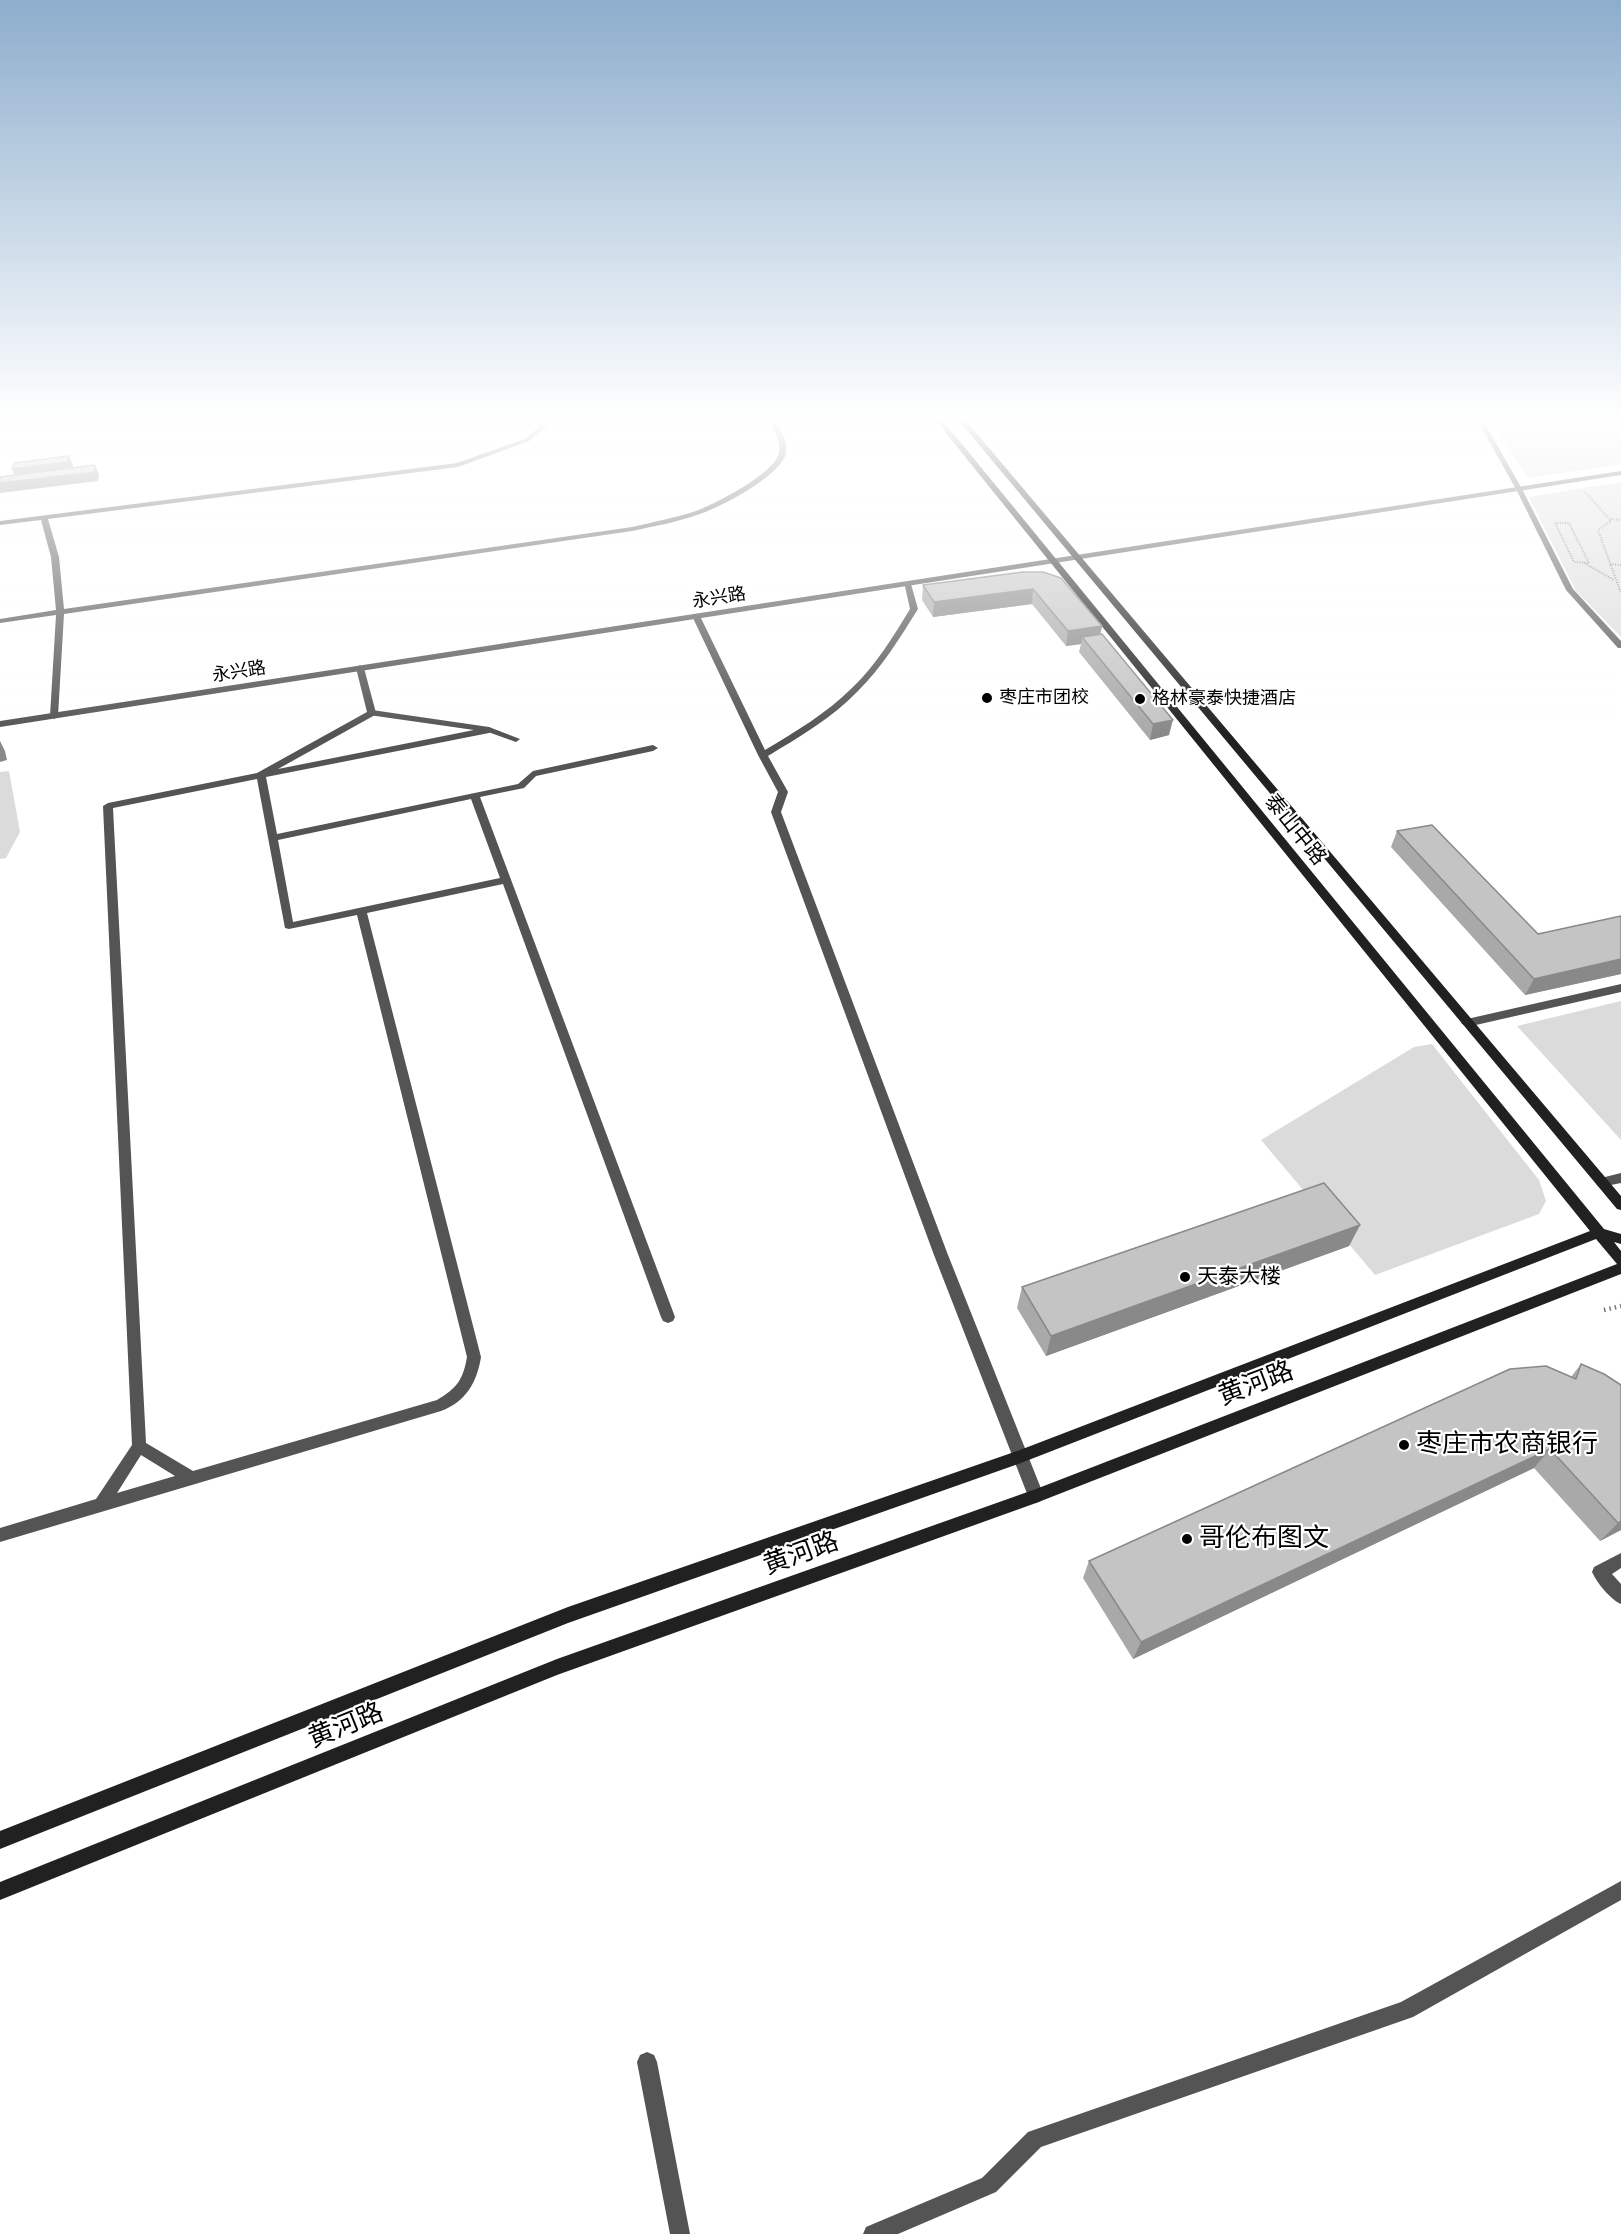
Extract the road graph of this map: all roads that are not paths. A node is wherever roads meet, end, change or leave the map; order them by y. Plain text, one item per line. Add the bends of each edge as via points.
1 (47, 526) edge
2 (643, 526) edge
3 (1025, 526) edge
4 (1050, 526) edge
5 (1276, 526) edge
6 (1538, 526) edge
7 (1076, 557) junction
8 (1053, 561) junction
9 (907, 584) junction
10 (60, 613) junction
11 (696, 616) junction
12 (0, 621) edge
13 (1621, 646) edge
14 (360, 669) junction
15 (372, 713) junction
16 (54, 716) junction
17 (0, 724) edge
18 (489, 730) junction
19 (516, 740) dead end
20 (653, 748) dead end
21 (763, 755) junction
22 (261, 775) junction
23 (475, 796) junction
24 (273, 838) junction
25 (507, 880) junction
26 (361, 911) junction
27 (1621, 988) edge
28 (1467, 1023) junction
29 (1621, 1178) edge
30 (1601, 1182) junction
31 (1621, 1205) edge
32 (1598, 1233) junction
33 (1621, 1239) edge
34 (1621, 1260) edge
35 (1621, 1268) edge
36 (668, 1317) dead end
37 (139, 1446) junction
38 (1021, 1456) junction
39 (191, 1478) junction
40 (1036, 1496) junction
41 (102, 1504) junction
42 (0, 1535) edge
43 (1621, 1560) edge
44 (1621, 1596) edge
45 (0, 1840) edge
46 (1621, 1890) edge
47 (0, 1891) edge
48 (646, 2062) dead end
49 (680, 2234) edge
50 (873, 2234) edge

1 - 10 street via 55,557
2 - 10 street
3 - 8 main road, 泰山中路
4 - 7 main road, 泰山中路
5 - 7 street, 永兴路
6 - 13 street via 1570,590
7 - 8 street, 永兴路
7 - 28 main road, 泰山中路
8 - 9 street, 永兴路
8 - 32 main road, 泰山中路
9 - 11 street, 永兴路
9 - 21 street via 914,609 869,675 812,725
10 - 12 street
10 - 16 street
11 - 14 street, 永兴路
11 - 21 street
14 - 15 street
14 - 16 street, 永兴路
15 - 18 street
15 - 22 street
16 - 17 street, 永兴路
18 - 19 street
18 - 22 street
20 - 23 street via 533,774 521,786
21 - 38 street via 783,792 776,812 941,1255
22 - 24 street
22 - 37 street via 108,806
23 - 24 street
23 - 25 street
24 - 26 street via 290,926
25 - 26 street
25 - 36 street
26 - 39 street via 474,1357 471,1377 459,1394 441,1405
27 - 28 street
28 - 30 main road, 泰山中路
29 - 30 street
30 - 31 main road, 泰山中路
32 - 33 main road
32 - 34 main road, 泰山中路
32 - 38 main road, 黄河路
35 - 40 main road, 黄河路
37 - 39 street
37 - 41 street
38 - 40 street
38 - 45 main road, 黄河路 via 568,1615
39 - 41 street
40 - 47 main road, 黄河路 via 557,1667
41 - 42 street
43 - 44 street via 1599,1572
46 - 50 street via 1406,2010 1035,2139 989,2185
48 - 49 street

